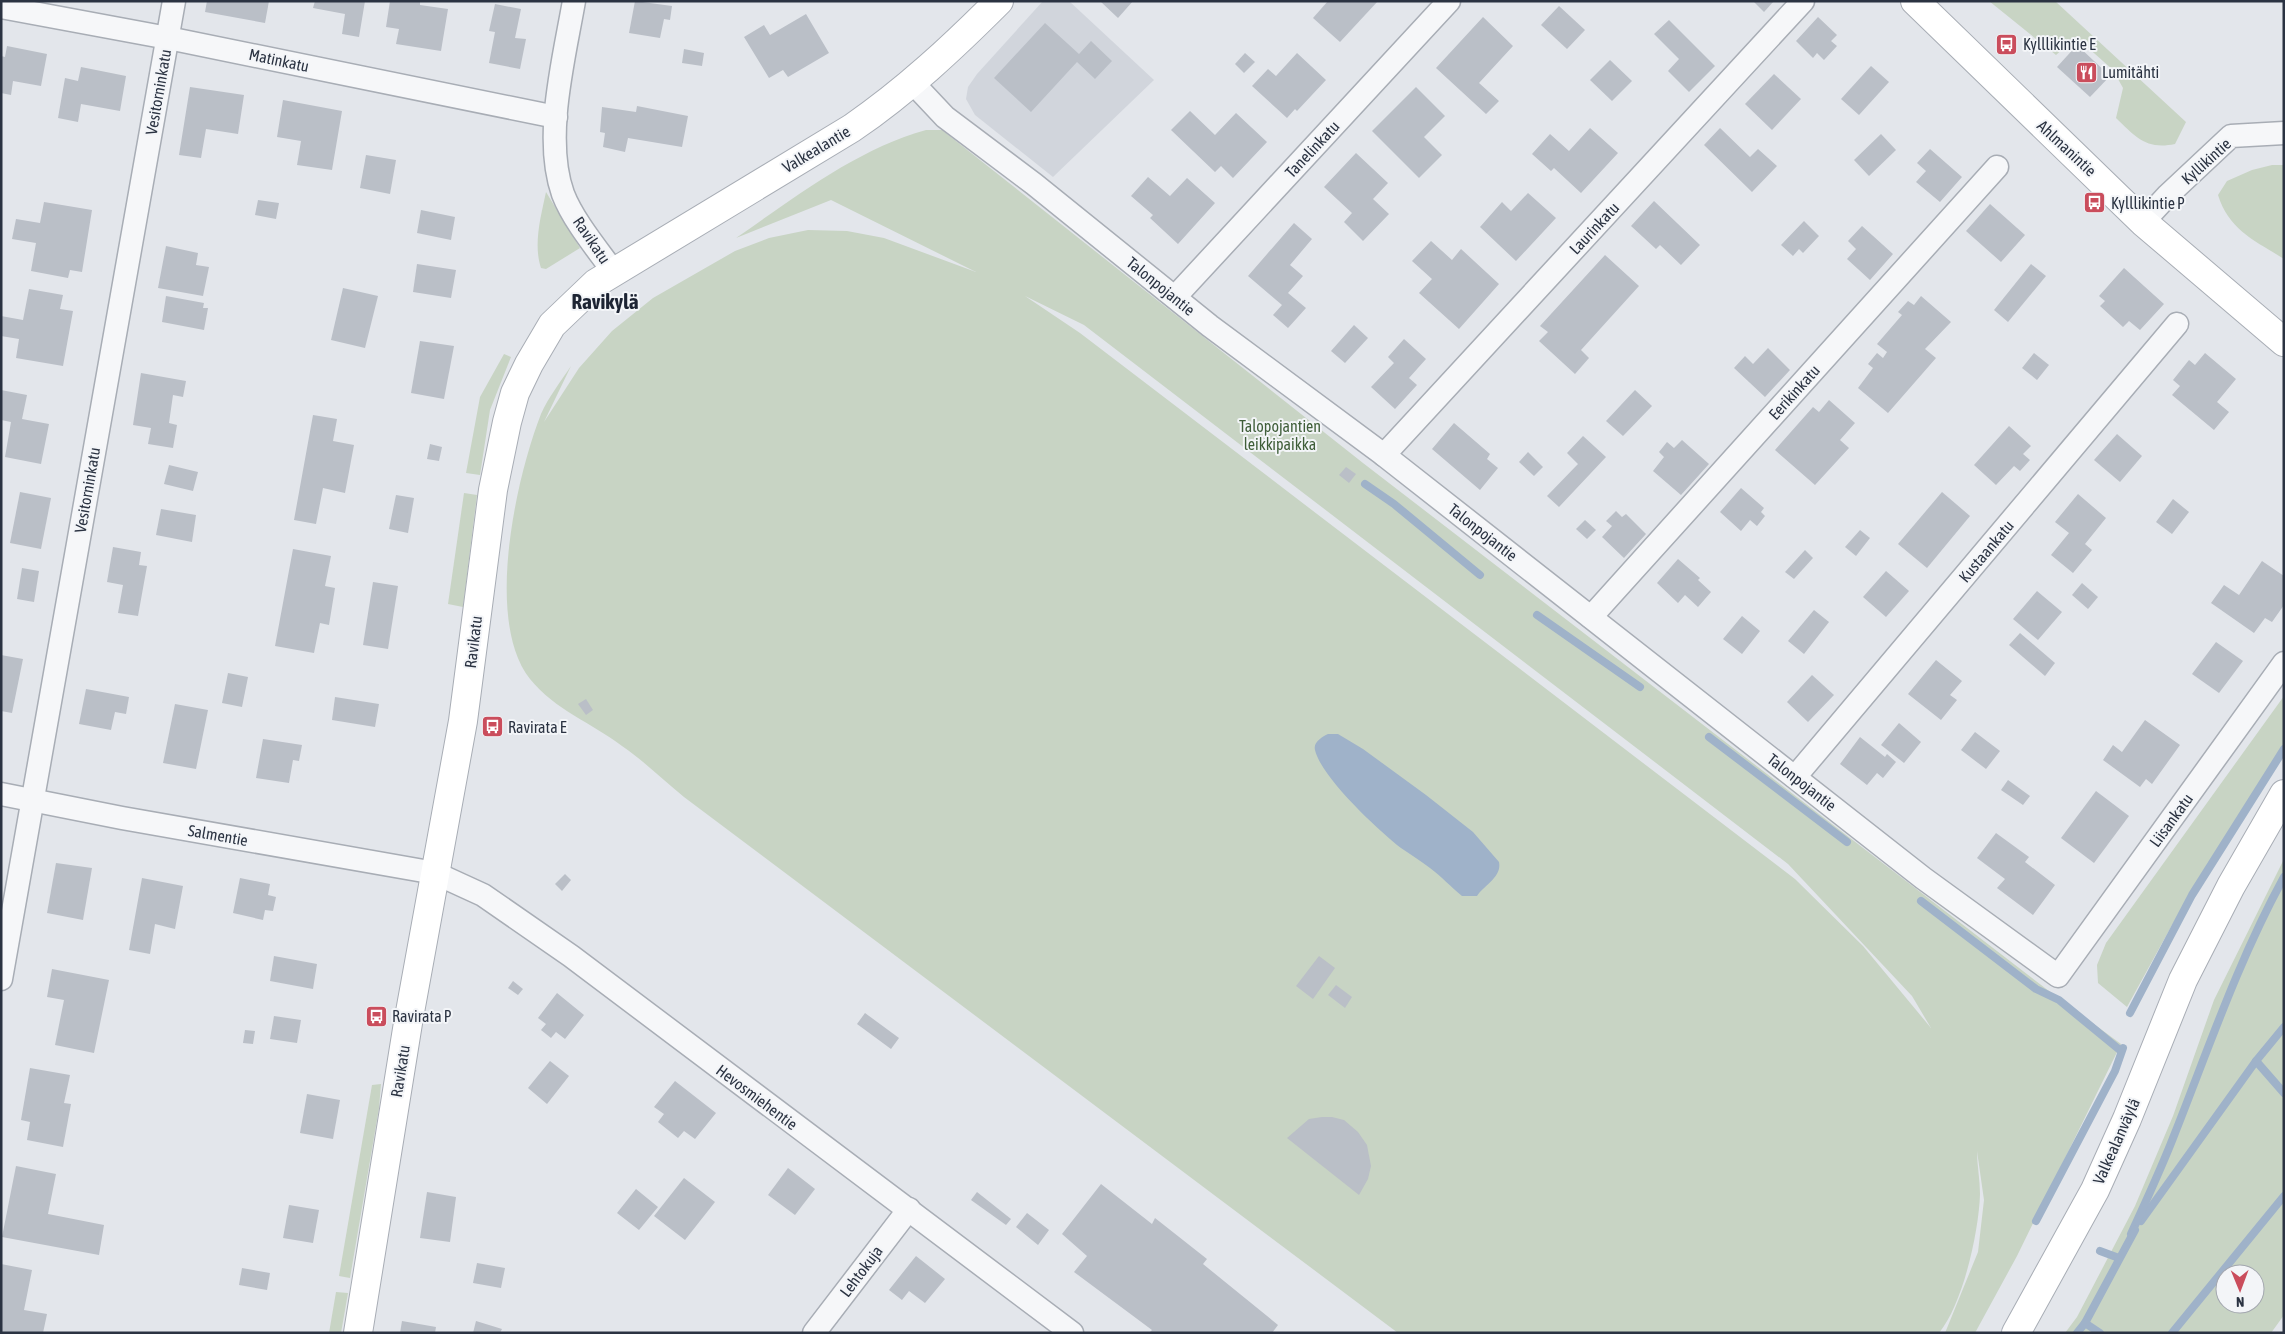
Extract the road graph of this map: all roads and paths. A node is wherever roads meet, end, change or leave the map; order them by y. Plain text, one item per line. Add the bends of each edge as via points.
1 (174, 1) edge
2 (574, 1) edge
3 (999, 1) edge
4 (1449, 1) edge
5 (1803, 1) edge
6 (1915, 1) edge
7 (1, 7) edge
8 (168, 38) junction
9 (912, 83) junction
10 (556, 117) junction
11 (2284, 133) edge
12 (1997, 167) dead end
13 (2143, 222) junction
14 (613, 271) junction
15 (2222, 291) junction
16 (1175, 297) junction
17 (2178, 324) dead end
18 (2284, 342) edge
19 (2284, 357) edge
20 (1384, 455) junction
21 (1591, 617) junction
22 (2284, 663) edge
23 (1795, 777) junction
24 (1, 794) edge
25 (2284, 794) edge
26 (31, 800) junction
27 (2284, 815) edge
28 (435, 873) junction
29 (2202, 944) junction
30 (2058, 976) joint
31 (1, 979) edge
32 (909, 1209) junction
33 (358, 1333) edge
34 (814, 1333) edge
35 (1072, 1333) edge
36 (2016, 1333) edge

1 - 8 street, Vesitorninkatu
2 - 10 street, Ravikatu
3 - 9 street, Valkealantie
4 - 16 street, Tanelinkatu
5 - 20 street, Laurinkatu
6 - 13 street, Ahlmanintie
7 - 8 street, Matinkatu
8 - 10 street, Matinkatu
8 - 26 street, Vesitorninkatu
9 - 14 street, Valkealantie via 852,128
9 - 16 street, Talonpojantie via 945,117
10 - 14 street, Ravikatu via 554,150 564,196
11 - 13 street, Kyllikintie via 2232,136
12 - 21 street, Eerikinkatu
13 - 15 street, Ahlmanintie
14 - 28 street, Ravikatu via 552,325 515,393 506,422 493,490 463,721
15 - 18 street, Ahlmanintie
15 - 19 street, Ahlmanintie
16 - 20 street, Talonpojantie
17 - 23 street, Kustaankatu
20 - 21 street, Talonpojantie
21 - 23 street, Talonpojantie
22 - 30 street, Liisankatu
23 - 30 street, Talonpojantie via 1923,878
24 - 26 street, Salmentie
25 - 29 street, Valkealanväylä
26 - 28 street, Salmentie
26 - 31 street, Vesitorninkatu
27 - 29 street, Valkealanväylä
28 - 32 street, Hevosmiehentie via 483,895 571,956
28 - 33 street, Ravikatu
29 - 36 street, Valkealanväylä via 2183,980 2095,1190
32 - 34 street, Lehtokuja
32 - 35 street, Hevosmiehentie

